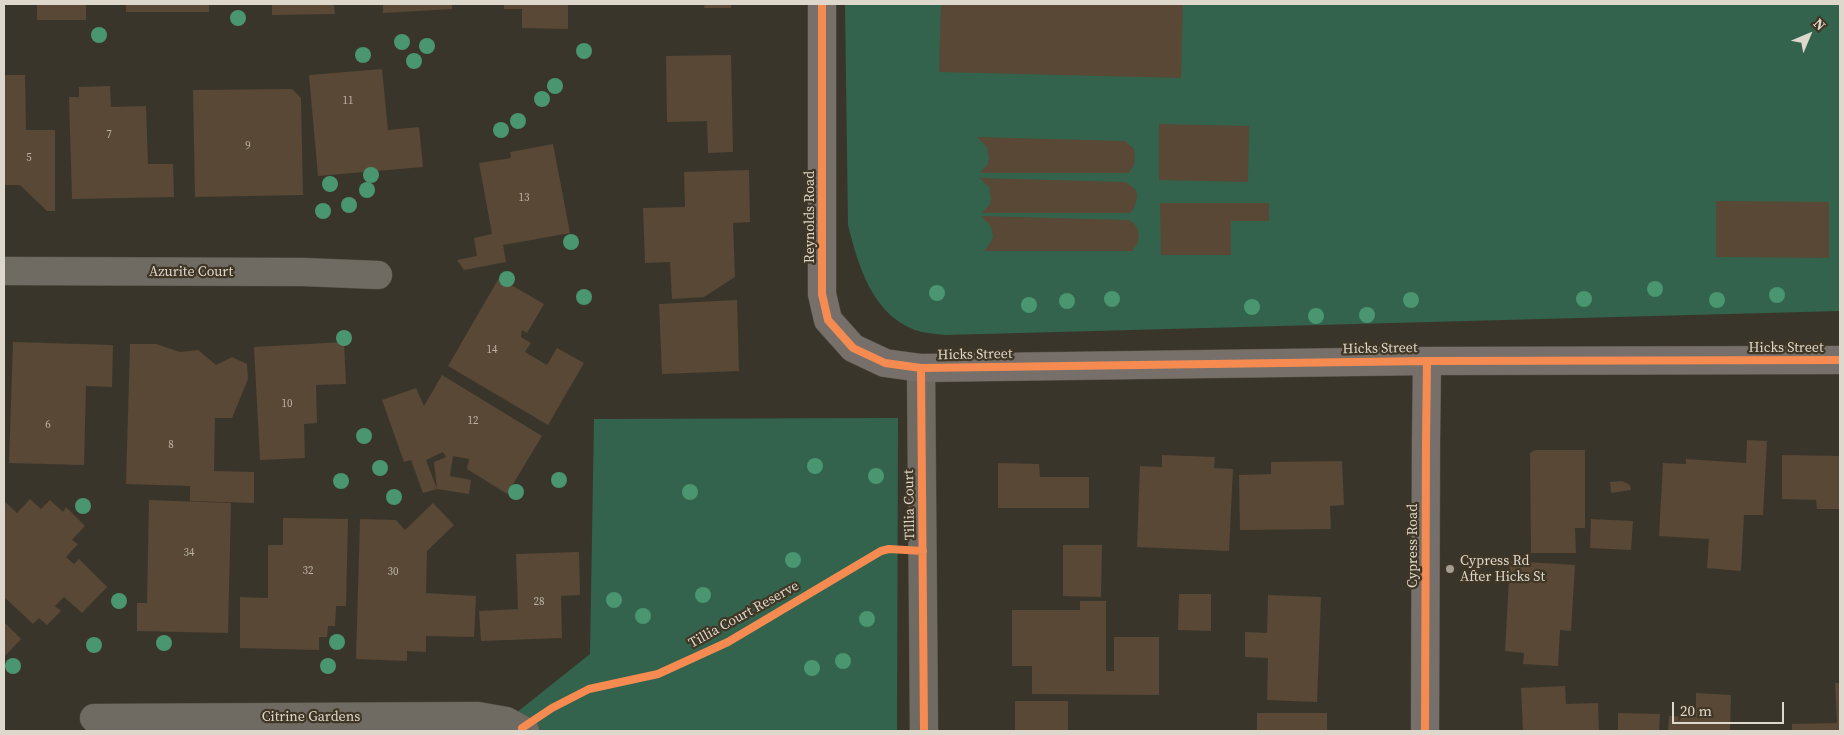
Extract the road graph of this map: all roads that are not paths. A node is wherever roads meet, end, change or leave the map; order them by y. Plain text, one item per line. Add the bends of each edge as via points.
1 (822, 4) edge
2 (4, 270) edge
3 (378, 275) dead end
4 (1840, 360) edge
5 (1428, 361) junction
6 (921, 368) junction
7 (94, 718) dead end
8 (525, 731) edge
9 (924, 731) edge
10 (1425, 731) edge

1 - 6 street, Reynolds Road via 822,294 828,320 853,348 885,363
2 - 3 street, Azurite Court
4 - 5 street, Hicks Street
5 - 6 street, Hicks Street
5 - 10 street, Cypress Road
6 - 9 street, Tillia Court
7 - 8 street, Citrine Gardens via 478,716 506,721

